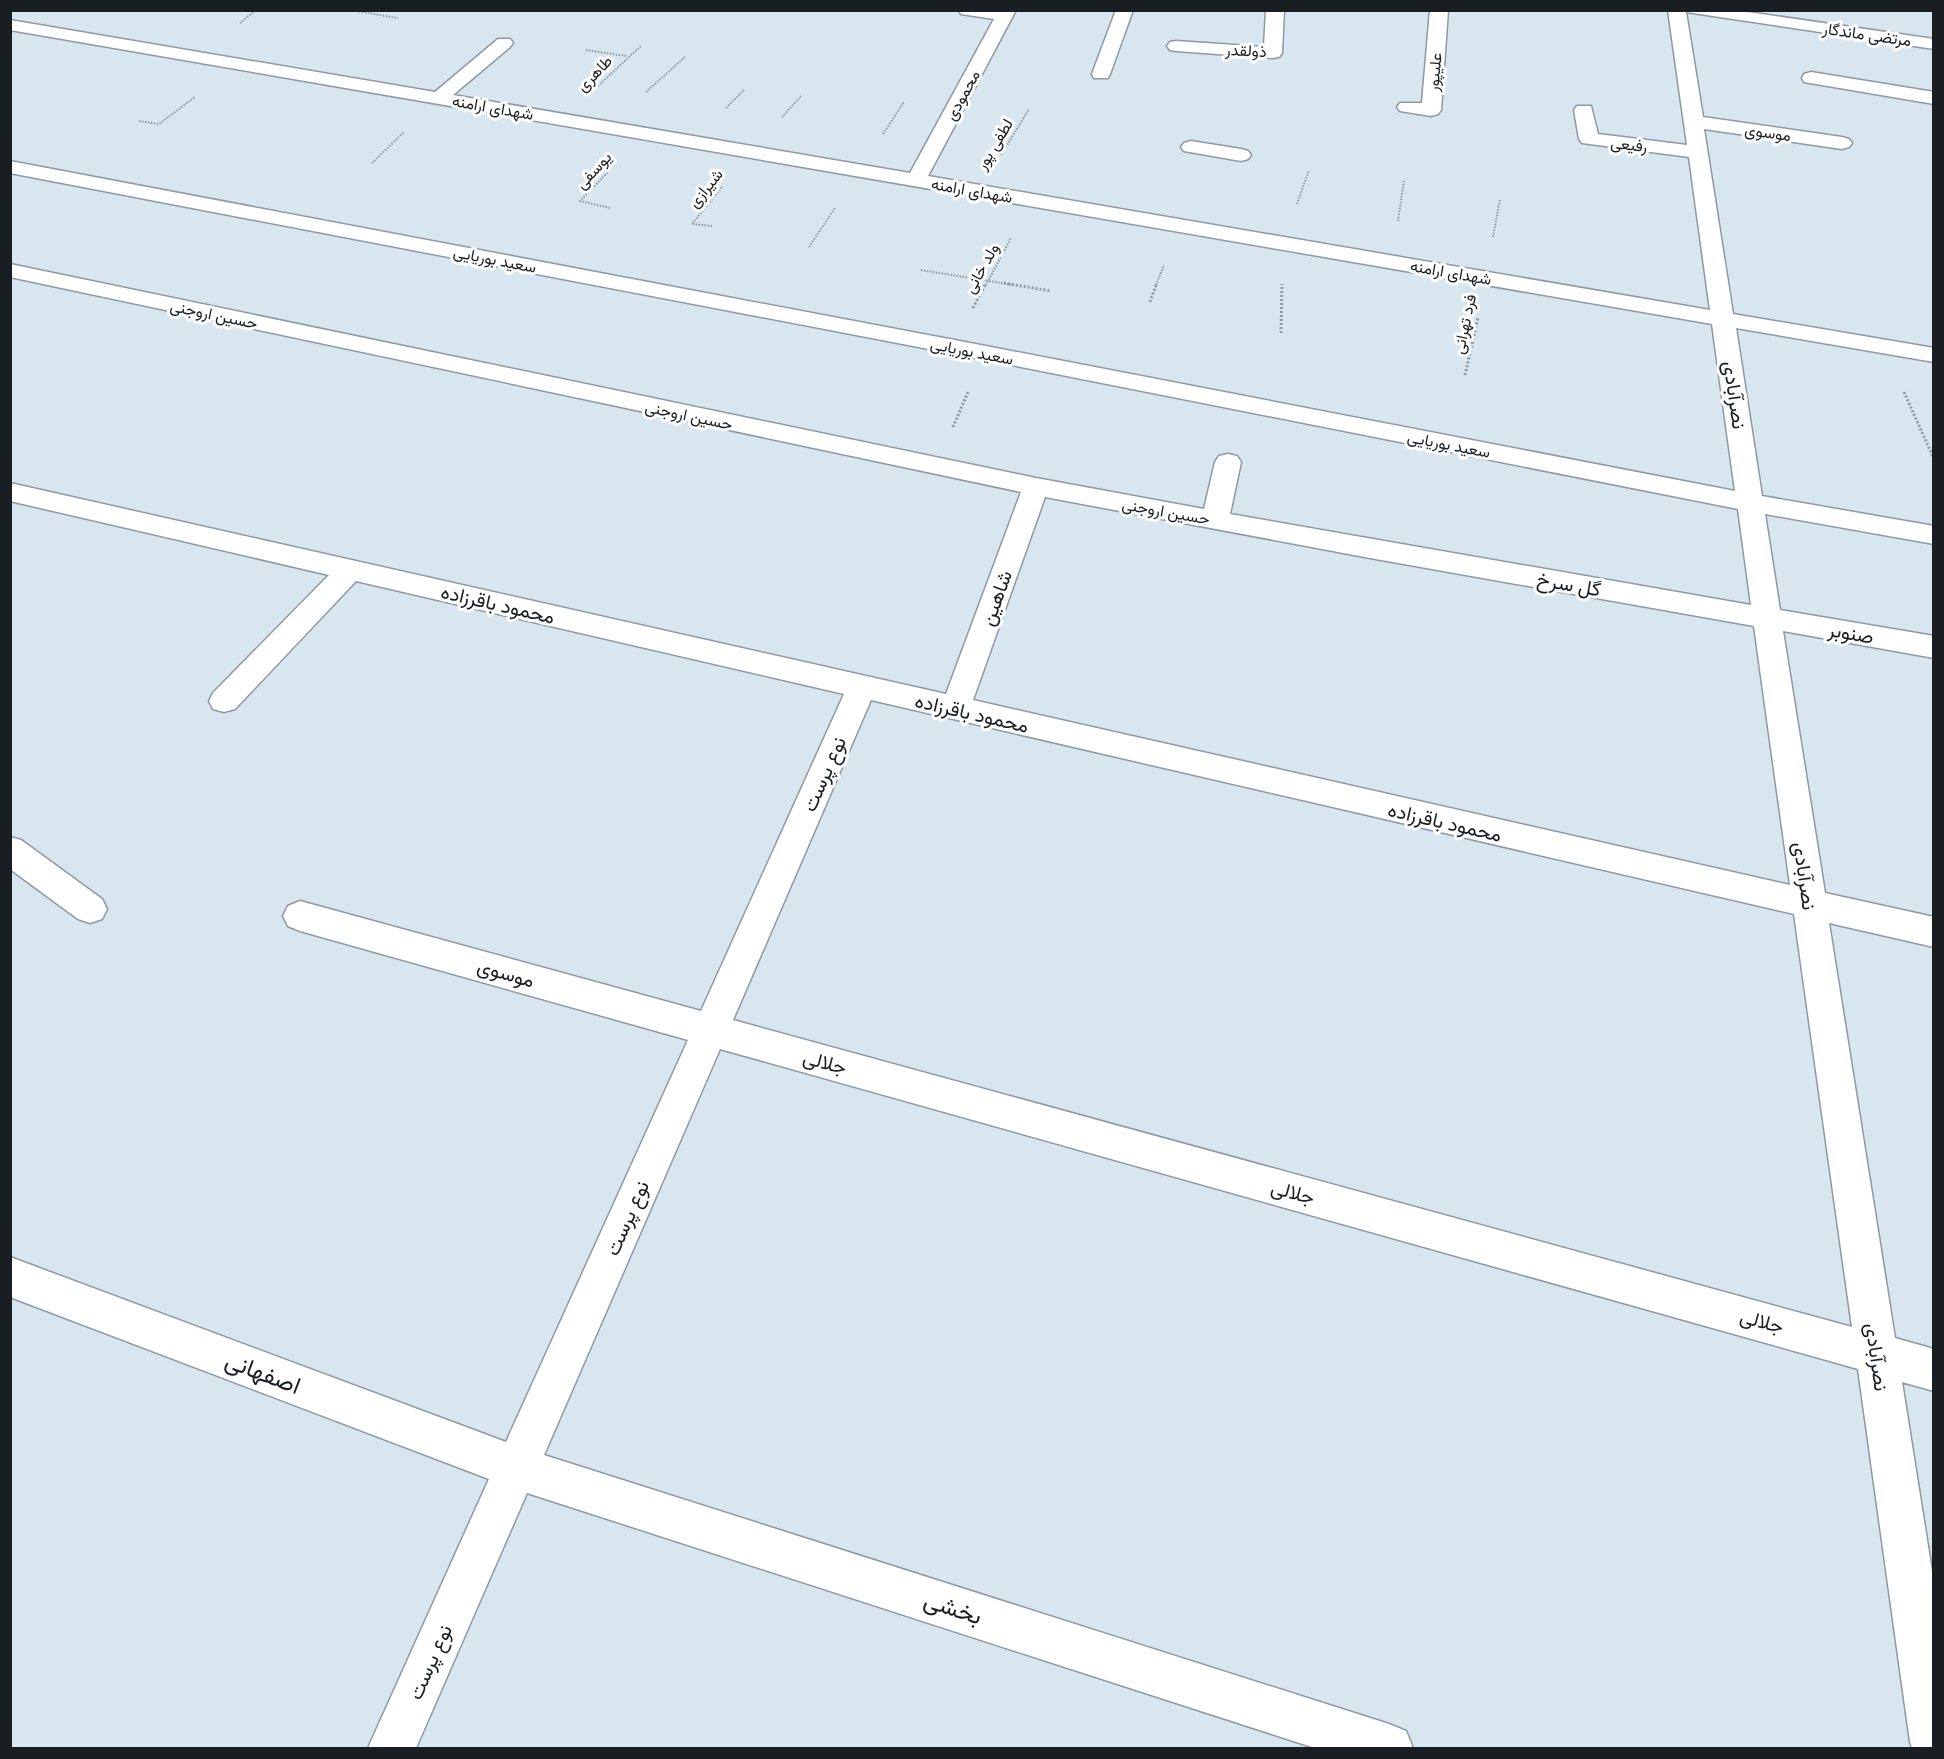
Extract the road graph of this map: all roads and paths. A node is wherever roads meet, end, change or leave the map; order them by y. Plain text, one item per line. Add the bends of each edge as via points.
1 (350, 10) edge
2 (967, 10) edge
3 (1125, 10) edge
4 (1275, 10) edge
5 (1439, 10) edge
6 (1677, 10) edge
7 (1693, 10) edge
8 (1007, 13) edge
9 (398, 18) dead end
10 (10, 25) edge
11 (1848, 32) junction
12 (504, 43) dead end
13 (1934, 44) edge
14 (642, 45) dead end
15 (1176, 46) dead end
16 (586, 50) dead end
17 (627, 56) junction
18 (1101, 74) dead end
19 (1811, 78) dead end
20 (1851, 85) junction
21 (439, 98) junction
22 (1934, 98) edge
23 (1407, 107) dead end
24 (1029, 109) dead end
25 (1584, 110) dead end
26 (565, 120) junction
27 (644, 133) junction
28 (1696, 137) junction
29 (1842, 143) dead end
30 (1191, 147) dead end
31 (750, 152) junction
32 (1241, 155) dead end
33 (10, 167) edge
34 (916, 180) junction
35 (979, 191) junction
36 (1031, 200) junction
37 (610, 208) dead end
38 (712, 226) dead end
39 (1283, 243) junction
40 (921, 270) dead end
41 (14, 274) edge
42 (1486, 278) junction
43 (988, 280) junction
44 (1051, 291) dead end
45 (1724, 320) junction
46 (1281, 333) dead end
47 (952, 347) junction
48 (1885, 347) junction
49 (986, 353) junction
50 (1934, 355) edge
51 (1465, 375) dead end
52 (1934, 459) edge
53 (1228, 462) dead end
54 (935, 468) junction
55 (1036, 488) junction
56 (10, 492) edge
57 (1750, 503) junction
58 (1215, 520) junction
59 (1934, 535) edge
60 (1370, 549) joint
61 (350, 570) junction
62 (1768, 618) junction
63 (1934, 647) edge
64 (862, 688) junction
65 (224, 701) dead end
66 (955, 709) junction
67 (10, 850) edge
68 (1810, 906) junction
69 (90, 909) dead end
70 (300, 916) dead end
71 (1934, 932) edge
72 (711, 1030) junction
73 (10, 1277) edge
74 (1876, 1353) junction
75 (1934, 1370) edge
76 (516, 1468) junction
77 (1934, 1742) edge
78 (392, 1749) edge
79 (1389, 1749) edge

1 - 9 path
2 - 8 street
3 - 18 street
4 - 15 street, ذولقدر via 1273,53
5 - 23 street, علیپور via 1431,110
6 - 28 street, نصرآبادی
7 - 11 street, مرتضی ماندگار
8 - 34 street, محمودی
10 - 21 street, شهدای ارامنه
11 - 13 street, مرتضی ماندگار
11 - 20 street
12 - 21 street
14 - 17 path, طاهری
16 - 17 path
17 - 26 path, طاهری
19 - 20 street
20 - 22 street
21 - 26 street, شهدای ارامنه
24 - 35 path, لطفی پور
25 - 28 street, رفیعی via 1589,140
26 - 27 street, شهدای ارامنه
27 - 31 street, شهدای ارامنه
27 - 37 path, یوسفی via 580,201
28 - 29 street, موسوی
28 - 45 street, نصرآبادی
30 - 32 street
31 - 34 street, شهدای ارامنه
31 - 38 path, شیرازی via 692,224
33 - 47 street, سعید بوریایی
34 - 35 street, شهدای ارامنه
35 - 36 street, شهدای ارامنه
36 - 39 street, شهدای ارامنه
36 - 43 path, ولد خانی
39 - 42 street, شهدای ارامنه
39 - 46 path
40 - 43 path
41 - 54 street, حسین اروجنی
42 - 45 street, شهدای ارامنه
42 - 51 path, فرد تهرانی
43 - 44 path
43 - 47 path, ولد خانی
45 - 48 street, شهدای ارامنه
45 - 57 street, نصرآبادی
47 - 49 street, سعید بوریایی
48 - 50 street, شهدای ارامنه
48 - 52 path
49 - 54 path
49 - 57 street, سعید بوریایی
53 - 58 street
54 - 55 street, حسین اروجنی
55 - 58 street, حسین اروجنی
55 - 66 street, شاهین
56 - 61 street, محمود باقرزاده
57 - 59 street, سعید بوریایی
57 - 62 street, نصرآبادی
58 - 60 street, حسین اروجنی
60 - 62 street, گل سرخ
61 - 64 street, محمود باقرزاده
61 - 65 street
62 - 63 street, صنوبر
62 - 68 street, نصرآبادی
64 - 66 street, محمود باقرزاده
64 - 72 street, نوع پرست
66 - 68 street, محمود باقرزاده
67 - 69 street
68 - 71 street, محمود باقرزاده
68 - 74 street, نصرآبادی
70 - 72 street, موسوی
72 - 74 street, جلالی
72 - 76 street, نوع پرست
73 - 76 street, اصفهانی
74 - 75 street, جلالی
74 - 77 street, نصرآبادی
76 - 78 street, نوع پرست
76 - 79 street, بخشی

